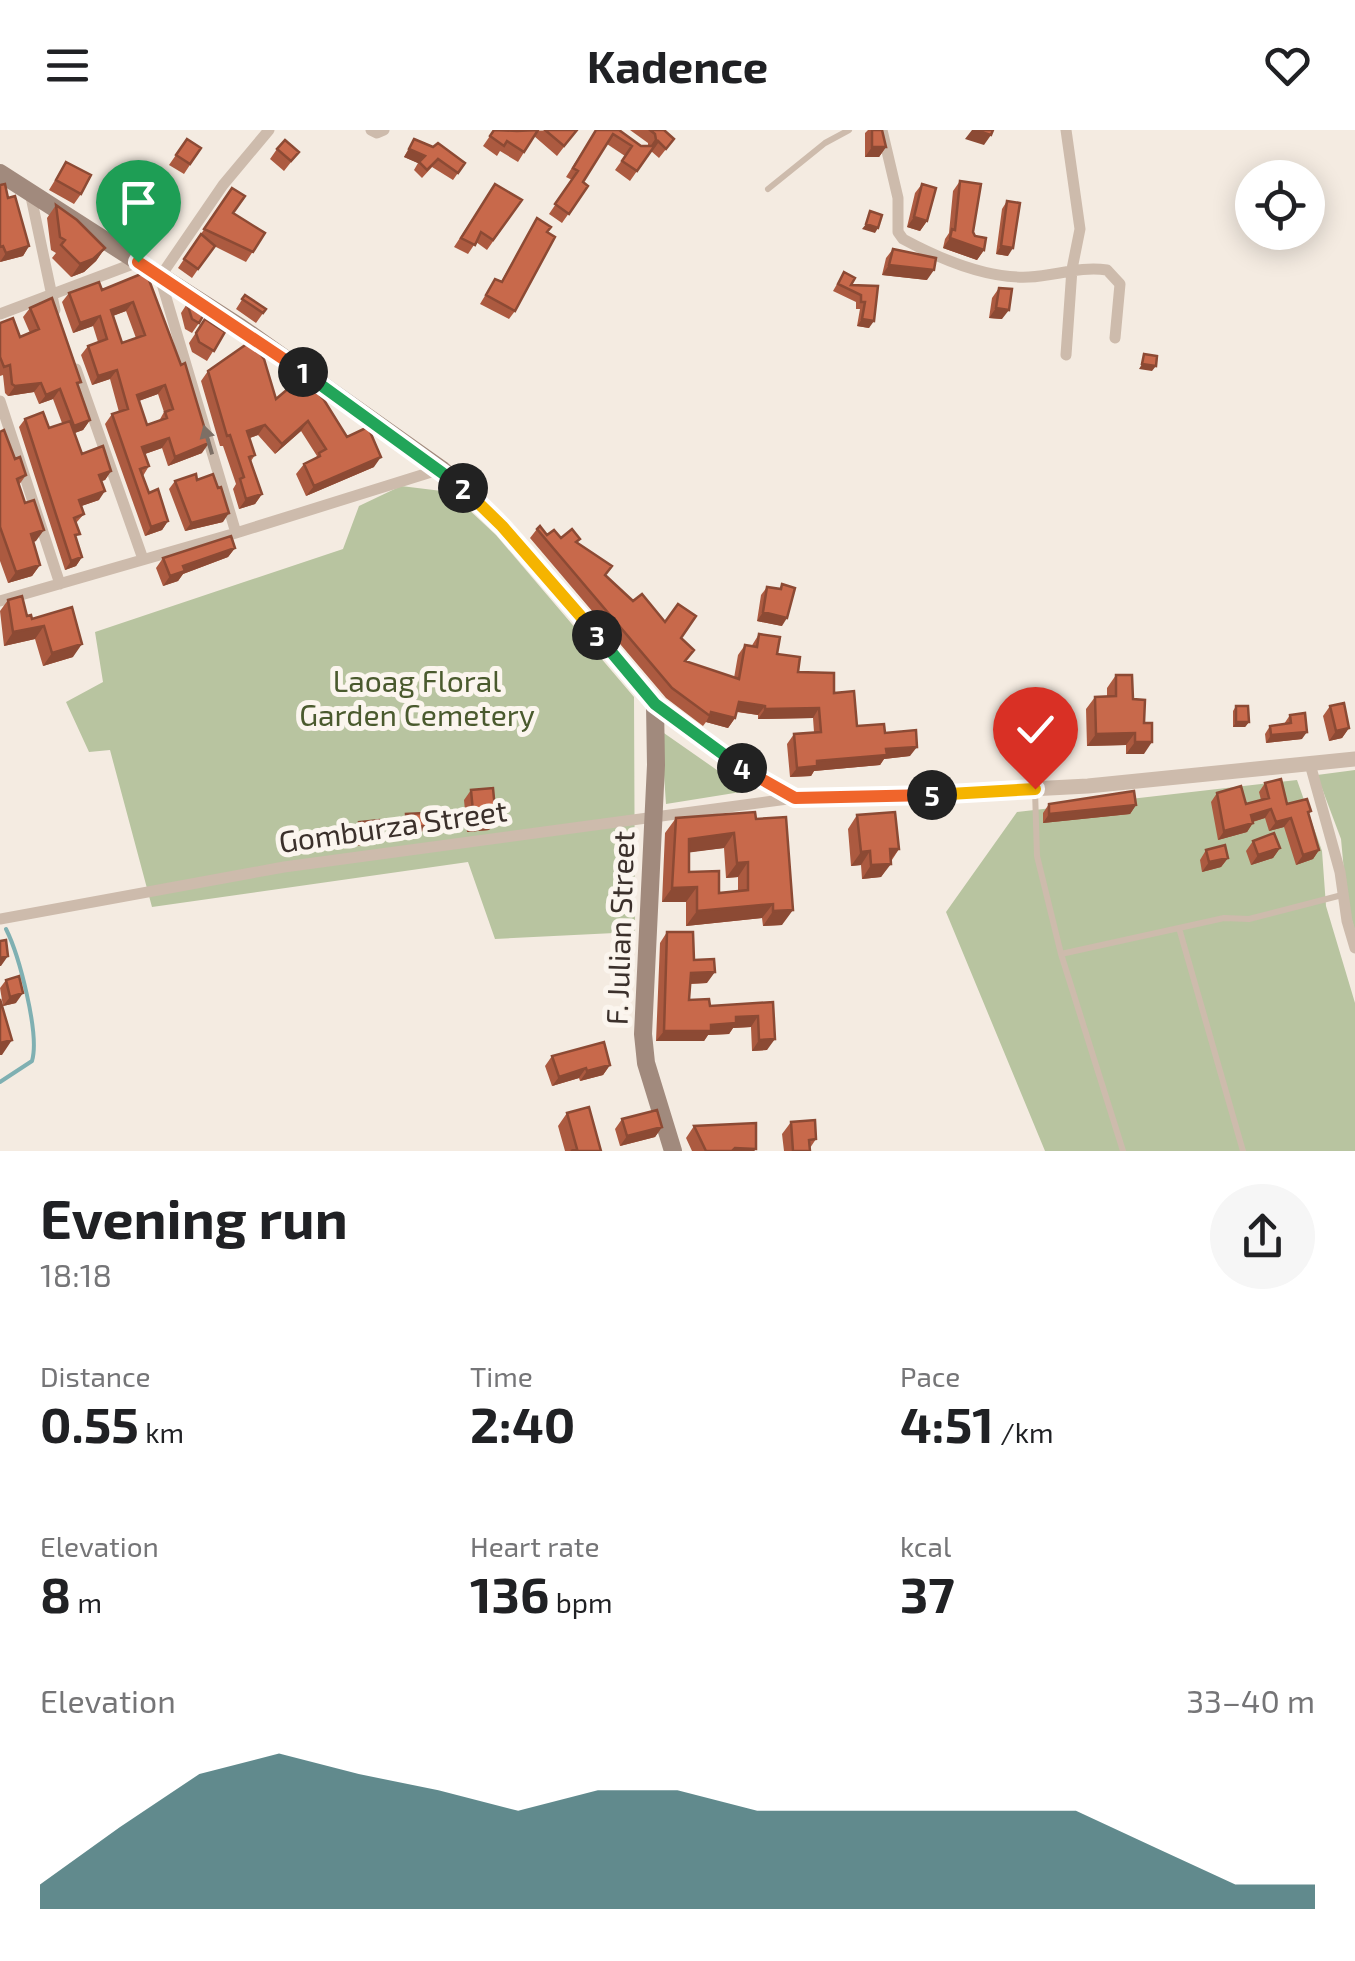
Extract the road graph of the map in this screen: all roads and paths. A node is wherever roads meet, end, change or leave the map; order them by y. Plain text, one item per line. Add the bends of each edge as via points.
1 (269, 130) edge
2 (371, 130) edge
3 (384, 130) edge
4 (849, 130) edge
5 (882, 130) edge
6 (1066, 130) edge
7 (0, 174) edge
8 (768, 189) dead end
9 (30, 192) junction
10 (138, 262) junction
11 (1072, 269) junction
12 (160, 277) junction
13 (50, 295) junction
14 (0, 314) edge
15 (62, 330) edge
16 (1114, 338) dead end
17 (68, 348) edge
18 (1066, 354) dead end
19 (0, 401) edge
20 (441, 469) junction
21 (236, 533) junction
22 (143, 559) junction
23 (60, 584) junction
24 (0, 601) edge
25 (655, 704) junction
26 (1355, 759) edge
27 (1310, 764) junction
28 (1035, 789) junction
29 (795, 798) junction
30 (653, 817) junction
31 (1343, 894) junction
32 (0, 919) edge
33 (1179, 928) junction
34 (1355, 948) edge
35 (1061, 954) junction
36 (672, 1151) edge
37 (1123, 1151) edge
38 (1243, 1151) edge

1 - 12 street
2 - 3 street
4 - 8 lane
5 - 11 street via 903,239 955,264 1004,275
6 - 11 street via 1080,230
7 - 9 main road
9 - 10 main road
9 - 13 street
10 - 12 main road
10 - 13 street
11 - 16 street via 1107,270 1120,284
11 - 18 street
12 - 20 main road
21 -> 12 street
13 - 14 street
13 - 15 street
17 - 22 street
19 - 23 street
20 - 21 street
20 - 25 main road via 502,526
21 - 22 street
22 - 23 street
23 - 24 street
25 - 29 street
25 - 30 main road, F. Julian Street
26 - 27 street
27 - 28 street
27 - 31 street
28 - 29 street
28 - 35 lane via 1037,856
29 - 30 street, Gomburza Street
30 - 32 street, Gomburza Street via 284,867
30 - 36 main road, F. Julian Street via 642,1034
31 - 33 lane via 1249,919
31 - 34 street
33 - 35 lane
33 - 38 lane
35 - 37 lane

